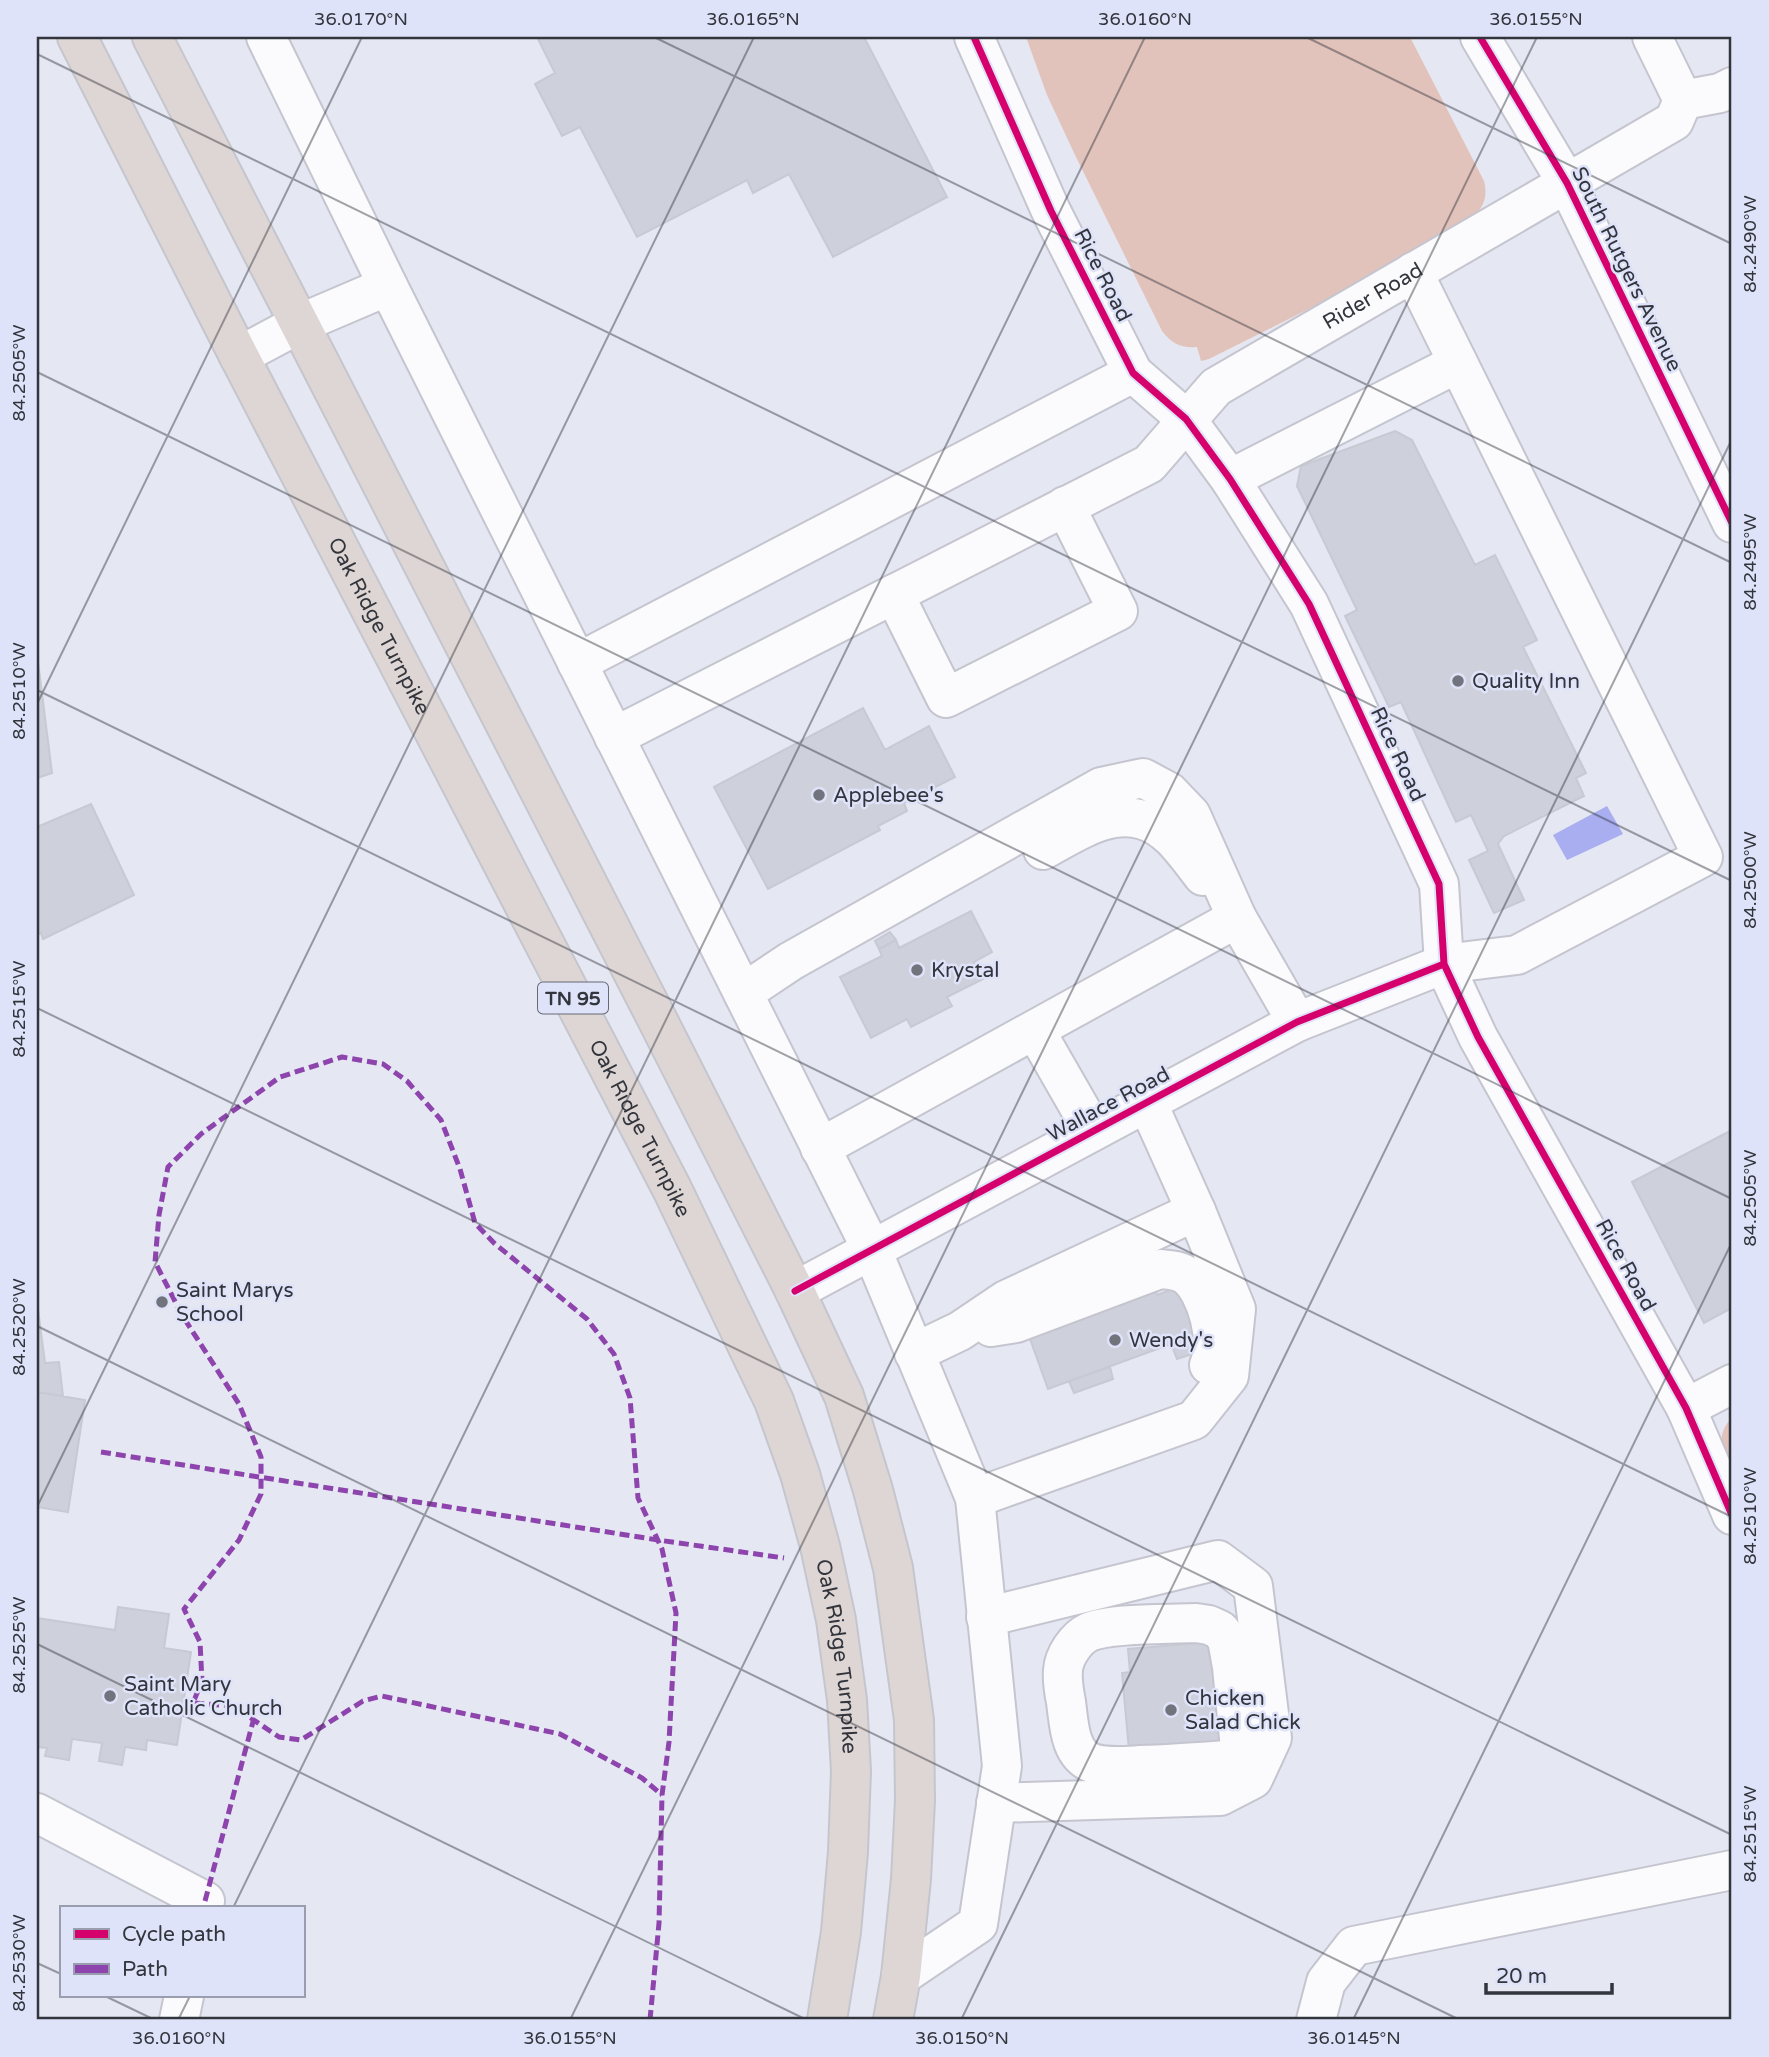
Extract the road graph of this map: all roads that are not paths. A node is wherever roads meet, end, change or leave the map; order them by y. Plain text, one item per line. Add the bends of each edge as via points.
1 (77, 37) edge
2 (152, 37) edge
3 (266, 37) edge
4 (974, 37) edge
5 (1480, 37) edge
6 (1652, 37) edge
7 (1732, 87) edge
8 (1683, 100) junction
9 (1567, 183) junction
10 (1413, 272) junction
11 (388, 286) junction
12 (299, 324) junction
13 (239, 356) junction
14 (1458, 363) junction
15 (1133, 373) junction
16 (1186, 419) junction
17 (1230, 479) junction
18 (1065, 506) junction
19 (1732, 523) edge
20 (894, 594) junction
21 (577, 663) junction
22 (614, 737) junction
23 (1237, 918) junction
24 (1444, 964) junction
25 (743, 993) junction
26 (1297, 1022) junction
27 (1035, 1030) junction
28 (1147, 1102) junction
29 (1093, 1131) junction
30 (820, 1148) junction
31 (1196, 1212) junction
32 (872, 1250) junction
33 (795, 1292) junction
34 (960, 1331) junction
35 (914, 1353) junction
36 (1732, 1384) edge
37 (1686, 1408) junction
38 (1164, 1430) junction
39 (975, 1498) junction
40 (1732, 1515) edge
41 (986, 1617) junction
42 (1252, 1758) junction
43 (996, 1803) junction
44 (37, 1814) edge
45 (1732, 1870) edge
46 (204, 1906) edge
47 (901, 1976) junction
48 (184, 1997) edge
49 (179, 2020) edge
50 (827, 2020) edge
51 (893, 2020) edge
52 (1316, 2020) edge

1 - 13 highway, Oak Ridge Turnpike / TN 95
2 - 12 highway, TN 95
3 - 11 street
4 - 15 street, Rice Road via 1051,211
5 - 9 street, South Rutgers Avenue
6 - 8 street
7 - 8 street
8 - 9 street, Rider Road via 1675,121
9 - 10 street, Rider Road
9 - 19 street, South Rutgers Avenue
10 - 14 street
10 - 16 street, Rider Road via 1216,387
11 - 12 street
11 - 21 street
12 - 13 street
12 - 33 highway, TN 95
13 - 50 highway, Oak Ridge Turnpike / TN 95 via 672,1189 774,1401 800,1474 836,1619 851,1771 841,1932
14 - 17 street
14 - 24 street, Wallace Road via 1703,857 1517,954
15 - 16 street, Rice Road
15 - 21 street
16 - 17 street, Rice Road
16 - 18 street, Rider Road via 1149,464
17 - 24 street, Rice Road via 1309,604 1439,884
18 - 20 street, Rider Road
18 - 20 street via 1118,611 946,698
20 - 22 street, Rider Road
21 - 22 street
22 - 25 street
23 - 25 street via 1191,815 1169,792 1143,778 1101,787 791,961
23 - 26 street
23 - 27 street
24 - 26 street, Wallace Road
24 - 37 street, Rice Road via 1478,1037
25 - 30 street
26 - 28 street, Wallace Road
27 - 29 street
27 - 30 street
28 - 29 street, Wallace Road
28 - 31 street
29 - 32 street, Wallace Road
30 - 32 street
31 - 34 street via 1006,1300
31 - 38 street via 1236,1309 1228,1376 1194,1420
32 - 33 street, Wallace Road
32 - 35 street
33 - 47 highway, TN 95 via 844,1396 893,1568 914,1733 914,1826
34 - 35 street
34 - 38 street via 1016,1323 1160,1269 1176,1270 1199,1290 1213,1339 1211,1361
35 - 39 street
36 - 37 street
37 - 40 street, Rice Road
38 - 39 street
39 - 41 street
41 - 42 street via 1218,1560 1253,1586 1272,1738
41 - 43 street via 1002,1766
42 - 42 street via 1227,1639 1220,1630 1196,1623 1107,1628 1087,1633 1067,1653 1063,1670 1070,1735 1084,1759 1113,1766
42 - 43 street via 1253,1779 1220,1796
43 - 47 street via 978,1924
44 - 46 street via 205,1901
45 - 52 street via 1354,1946 1326,1982
47 - 51 highway, TN 95
48 - 49 street

